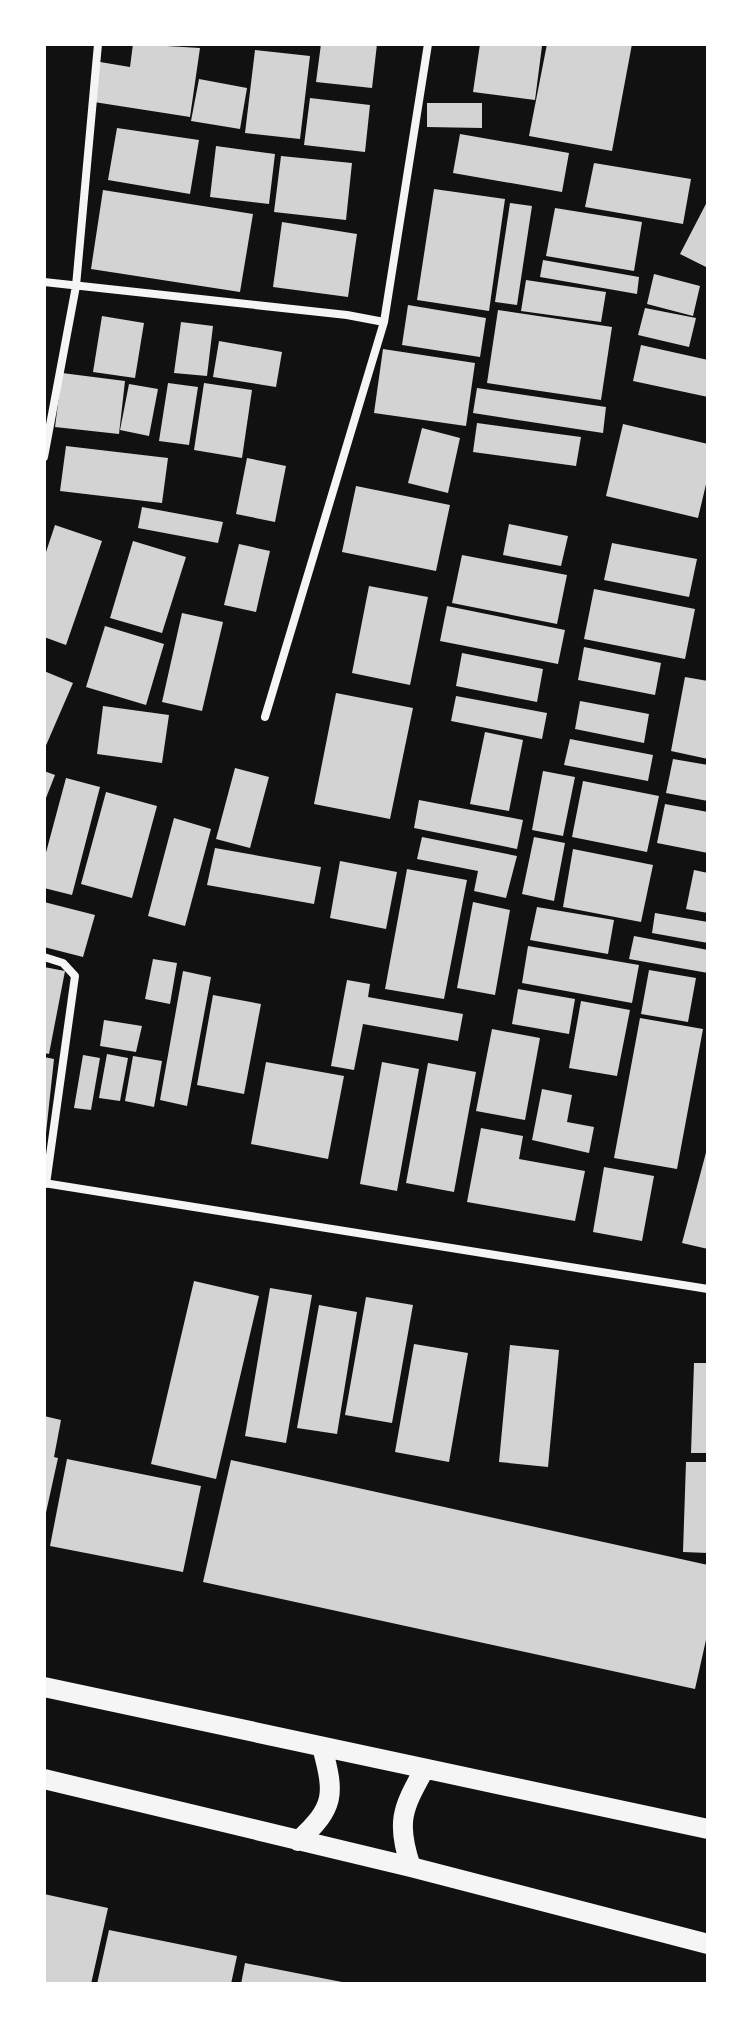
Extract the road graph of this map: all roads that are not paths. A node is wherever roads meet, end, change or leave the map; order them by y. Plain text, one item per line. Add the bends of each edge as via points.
1 (98, 44) edge
2 (428, 44) edge
3 (44, 282) edge
4 (76, 286) junction
5 (384, 322) junction
6 (44, 457) edge
7 (265, 717) dead end
8 (44, 957) edge
9 (45, 1184) edge
10 (708, 1289) edge
11 (44, 1687) edge
12 (322, 1747) junction
13 (424, 1770) junction
14 (44, 1779) edge
15 (708, 1829) edge
16 (298, 1841) junction
17 (411, 1867) junction
18 (708, 1944) edge

1 - 4 street
2 - 5 street
3 - 4 street
4 - 5 street
4 - 6 street
5 - 7 street
8 - 9 street via 63,963 75,976
9 - 10 street
11 - 12 main road
12 - 13 main road
12 - 16 main road via 330,1802
13 - 15 main road
13 - 17 main road via 401,1819
14 - 16 main road
16 - 17 main road
17 - 18 main road

